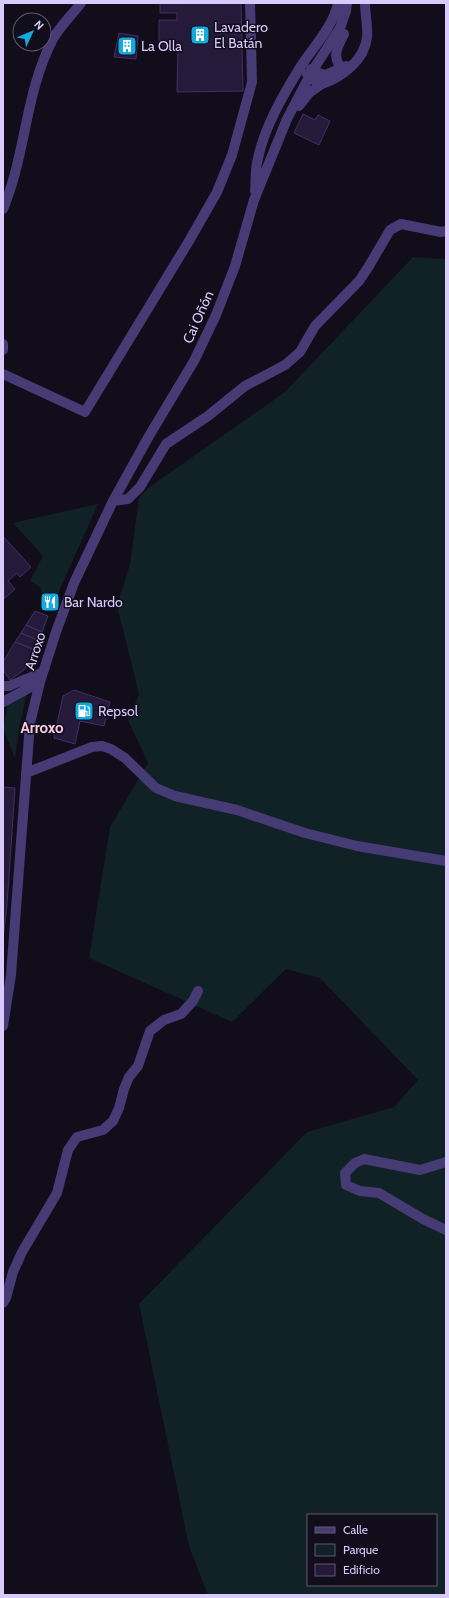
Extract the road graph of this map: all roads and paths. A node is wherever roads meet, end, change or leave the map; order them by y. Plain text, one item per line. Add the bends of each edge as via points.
1 (81, 3) edge
2 (250, 3) edge
3 (339, 3) edge
4 (365, 3) edge
5 (347, 7) edge
6 (354, 63) junction
7 (342, 68) junction
8 (311, 73) junction
9 (322, 84) junction
10 (264, 138) junction
11 (267, 167) junction
12 (254, 200) junction
13 (3, 209) edge
14 (446, 231) edge
15 (3, 344) edge
16 (3, 350) edge
17 (3, 374) edge
18 (149, 436) joint
19 (113, 501) junction
20 (41, 677) junction
21 (3, 686) edge
22 (3, 702) edge
23 (26, 773) junction
24 (446, 861) edge
25 (198, 990) dead end
26 (3, 1026) edge
27 (446, 1162) edge
28 (446, 1230) edge
29 (3, 1303) edge

1 - 13 street via 54,39 40,71 12,189
2 - 17 street via 252,82 229,161 217,192 85,412
3 - 8 street via 340,12 334,28 312,63
3 - 10 street via 330,24 301,66
4 - 6 street via 368,36 362,55
5 - 7 street via 350,17 336,56 337,63
5 - 8 street via 340,28
6 - 7 street
6 - 9 street via 334,80
7 - 8 street via 325,75
8 - 9 street via 314,80
8 - 10 street via 304,75 273,132
8 - 11 street via 286,119
9 - 11 street via 301,102 274,160
10 - 12 street via 257,164
11 - 12 street
12 - 18 street, Cai Oñón via 235,266 216,315 194,361
14 - 19 street via 402,224 390,230 369,266 314,326 300,352 285,365 245,386 208,416 166,444 140,487 128,499
15 - 16 street
18 - 19 street, Arroxo
19 - 20 street, Arroxo via 74,583
20 - 21 street
20 - 22 street
20 - 23 street, Arroxo via 30,723
23 - 24 street via 92,747 102,746 125,758 156,788 175,796 237,810 305,833 357,846
23 - 26 street, Arroxo via 11,975
25 - 29 street via 193,1001 181,1014 164,1020 150,1031 138,1066 129,1077 112,1122 103,1130 77,1137 68,1150 57,1193 22,1252
27 - 28 street via 420,1170 364,1159 345,1173 346,1185 360,1191 379,1193

